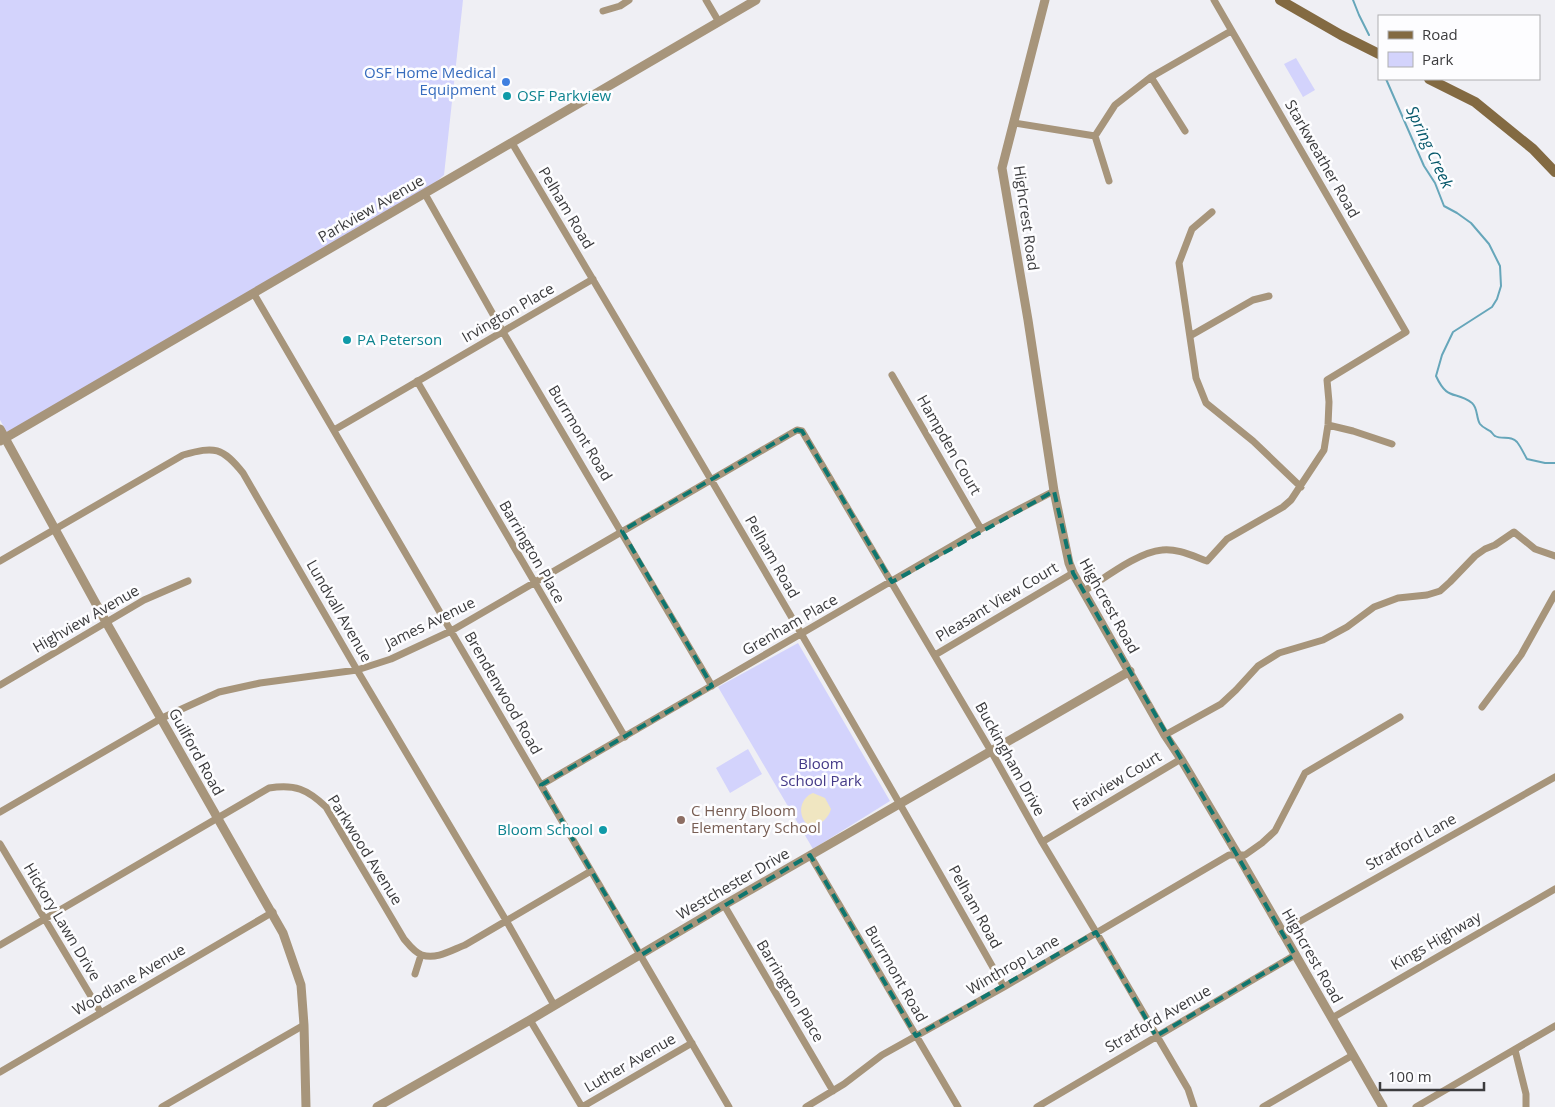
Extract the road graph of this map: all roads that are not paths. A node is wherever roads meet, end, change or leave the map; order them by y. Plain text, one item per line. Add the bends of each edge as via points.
1 (629, 0) edge
2 (706, 0) edge
3 (756, 0) edge
4 (1044, 0) edge
5 (1214, 0) edge
6 (1280, 0) edge
7 (603, 11) dead end
8 (719, 22) junction
9 (1231, 32) junction
10 (1378, 54) edge
11 (1151, 77) junction
12 (1431, 80) edge
13 (1014, 123) junction
14 (1185, 131) dead end
15 (1095, 136) junction
16 (512, 143) junction
17 (1555, 172) edge
18 (1109, 181) dead end
19 (425, 194) junction
20 (1212, 212) dead end
21 (593, 279) junction
22 (254, 294) junction
23 (1269, 296) dead end
24 (503, 332) junction
25 (1190, 336) junction
26 (892, 375) dead end
27 (417, 381) junction
28 (1328, 425) junction
29 (0, 429) edge
30 (334, 430) junction
31 (797, 430) joint
32 (2, 440) edge
33 (1392, 444) dead end
34 (711, 480) junction
35 (1300, 487) junction
36 (1054, 491) junction
37 (56, 529) junction
38 (981, 529) junction
39 (622, 531) junction
40 (1555, 556) edge
41 (0, 562) edge
42 (1073, 573) junction
43 (188, 581) dead end
44 (892, 582) junction
45 (535, 583) junction
46 (1084, 591) junction
47 (1555, 594) edge
48 (106, 622) junction
49 (451, 631) junction
50 (801, 634) junction
51 (935, 655) junction
52 (357, 670) junction
53 (1130, 671) junction
54 (0, 685) edge
55 (712, 686) junction
56 (1482, 707) dead end
57 (1400, 717) dead end
58 (162, 718) junction
59 (1165, 735) junction
60 (624, 736) junction
61 (991, 751) junction
62 (1181, 759) junction
63 (1555, 777) edge
64 (541, 785) junction
65 (900, 803) junction
66 (0, 812) edge
67 (217, 818) junction
68 (1042, 842) junction
69 (0, 844) edge
70 (1238, 854) junction
71 (810, 856) junction
72 (591, 871) junction
73 (1555, 889) edge
74 (724, 905) junction
75 (273, 912) junction
76 (45, 919) junction
77 (507, 922) junction
78 (1096, 932) junction
79 (1281, 932) junction
80 (0, 945) edge
81 (421, 955) junction
82 (641, 955) junction
83 (1294, 955) junction
84 (416, 974) dead end
85 (1004, 987) junction
86 (554, 1005) junction
87 (101, 1013) junction
88 (1332, 1018) junction
89 (530, 1020) junction
90 (304, 1025) junction
91 (1555, 1026) edge
92 (916, 1036) junction
93 (1156, 1036) junction
94 (692, 1043) junction
95 (1515, 1050) junction
96 (1353, 1055) junction
97 (0, 1072) edge
98 (833, 1091) junction
99 (162, 1107) edge
100 (306, 1107) edge
101 (377, 1107) edge
102 (582, 1107) edge
103 (729, 1107) edge
104 (806, 1107) edge
105 (958, 1107) edge
106 (1037, 1107) edge
107 (1194, 1107) edge
108 (1264, 1107) edge
109 (1383, 1107) edge
110 (1416, 1107) edge
111 (1526, 1107) edge

1 - 7 street
2 - 8 street
3 - 8 street, Parkview Avenue
4 - 13 street, Highcrest Road
5 - 9 street, Starkweather Road
6 - 10 main road
8 - 16 street, Parkview Avenue
9 - 11 street
9 - 28 street, Starkweather Road via 1406,332 1327,380
11 - 14 street
11 - 15 street via 1114,105
12 - 17 main road via 1475,102 1533,149
13 - 15 street
13 - 36 street, Highcrest Road via 1002,168
15 - 18 street
16 - 19 street, Parkview Avenue
16 - 21 street, Pelham Road
19 - 22 street, Parkview Avenue
19 - 24 street, Burrmont Road
20 - 25 street via 1192,229 1179,263
21 - 24 street, Irvington Place
21 - 34 street, Pelham Road
22 - 30 street, Brendenwood Road
22 - 32 street, Parkview Avenue
23 - 25 street via 1253,300
24 - 27 street, Irvington Place
24 - 39 street, Burrmont Road
25 - 35 street via 1196,378 1206,403 1253,441
26 - 38 street, Hampden Court
27 - 30 street, Irvington Place
27 - 45 street, Barrington Place
28 - 33 street
28 - 35 street via 1324,450
29 - 32 street, Guilford Road
30 - 49 street, Brendenwood Road
31 - 34 street, James Avenue
31 - 44 street, Buckingham Drive via 802,431
32 - 37 street, Guilford Road
34 - 39 street, James Avenue
34 - 50 street, Pelham Road
35 - 46 street via 1284,506 1227,540 1207,561 1163,549 1144,554
36 - 38 street, Grenham Place
36 - 42 street, Highcrest Road
37 - 41 street, Lundvall Avenue
37 - 48 street, Guilford Road
37 - 52 street, Lundvall Avenue via 183,455 218,450 243,473
38 - 44 street, Grenham Place
39 - 45 street, James Avenue
39 - 55 street, Burrmont Road
40 - 59 street via 1535,549 1514,532 1475,556 1440,591 1398,598 1374,608 1323,640 1279,653 1258,666 1221,704
42 - 46 street, Highcrest Road
42 - 51 street, Pleasant View Court
43 - 48 street, Highview Avenue via 144,600
44 - 50 street, Grenham Place
44 - 51 street, Buckingham Drive
45 - 49 street, James Avenue
45 - 60 street, Barrington Place
46 - 53 street, Highcrest Road
47 - 56 street via 1521,655
48 - 54 street, Highview Avenue
48 - 58 street, Guilford Road
49 - 52 street, James Avenue via 391,659
49 - 64 street, Brendenwood Road
50 - 55 street, Grenham Place
50 - 65 street, Pelham Road
51 - 61 street, Buckingham Drive
52 - 58 street, James Avenue via 219,692
52 - 77 street, Lundvall Avenue
53 - 59 street, Highcrest Road
53 - 61 street, Westchester Drive
55 - 60 street, Grenham Place
57 - 70 street, Winthrop Lane via 1305,773 1275,831 1245,855
58 - 66 street, James Avenue
58 - 67 street, Guilford Road
59 - 62 street, Highcrest Road
60 - 64 street, Grenham Place
61 - 65 street, Westchester Drive
61 - 68 street, Buckingham Drive
62 - 68 street, Fairview Court
62 - 70 street, Highcrest Road
63 - 79 street, Stratford Lane
64 - 72 street, Brendenwood Road
65 - 71 street, Westchester Drive
65 - 85 street, Pelham Road
67 - 75 street, Guilford Road
67 - 76 street, Parkwood Avenue
67 - 81 street, Parkwood Avenue via 269,788 299,788 314,795 326,807 404,939
68 - 78 street, Buckingham Drive
69 - 76 street, Hickory Lawn Drive
70 - 78 street, Winthrop Lane via 1229,855
70 - 79 street, Highcrest Road
71 - 74 street, Westchester Drive
71 - 92 street, Burrmont Road
72 - 77 street
72 - 82 street, Brendenwood Road
73 - 88 street, Kings Highway
74 - 82 street, Westchester Drive
74 - 98 street, Barrington Place
75 - 87 street, Woodlane Avenue
75 - 90 street, Guilford Road via 291,951 301,985
76 - 80 street, Parkwood Avenue
76 - 87 street, Hickory Lawn Drive
77 - 81 street via 442,954
77 - 86 street, Lundvall Avenue
78 - 85 street, Winthrop Lane
78 - 93 street, Buckingham Drive
79 - 83 street, Highcrest Road
81 - 84 street
82 - 86 street, Westchester Drive
82 - 94 street, Brendenwood Road
83 - 88 street, Highcrest Road
83 - 93 street, Stratford Avenue
85 - 92 street, Winthrop Lane
86 - 89 street, Westchester Drive
87 - 97 street, Woodlane Avenue
88 - 96 street, Highcrest Road
89 - 101 street, Westchester Drive
89 - 102 street
90 - 99 street
90 - 100 street, Guilford Road
91 - 95 street
92 - 98 street, Winthrop Lane
92 - 105 street, Burrmont Road
93 - 106 street, Stratford Avenue
93 - 107 street, Buckingham Drive via 1188,1089
94 - 102 street, Luther Avenue
94 - 103 street, Brendenwood Road
95 - 110 street
95 - 111 street
96 - 108 street
96 - 109 street, Highcrest Road
98 - 104 street, Winthrop Lane

